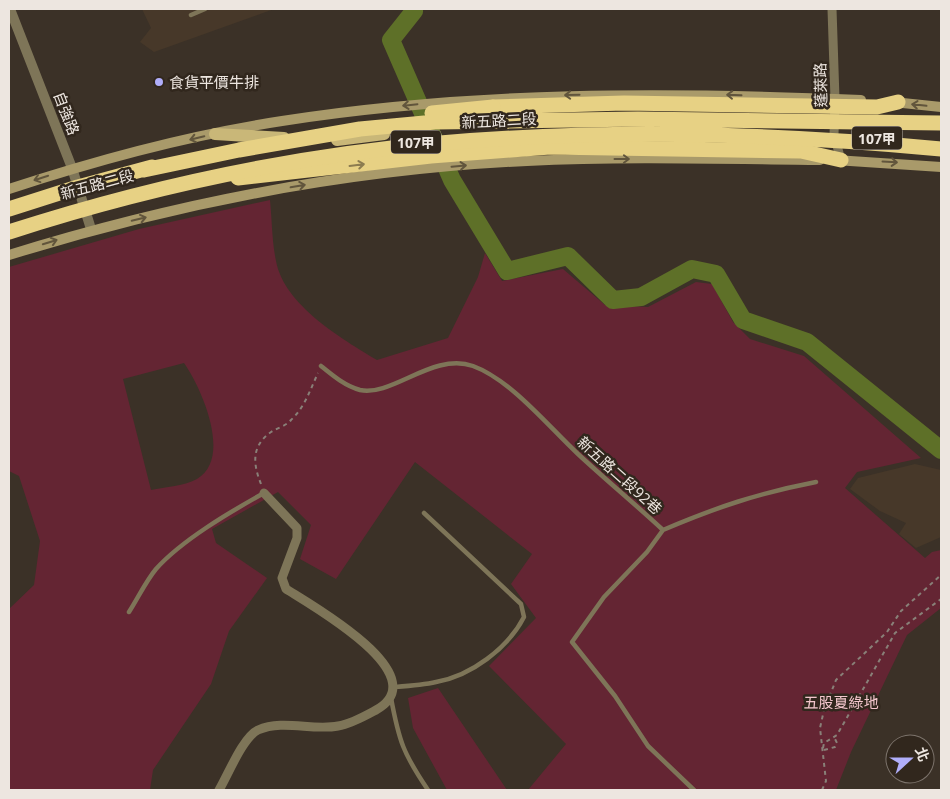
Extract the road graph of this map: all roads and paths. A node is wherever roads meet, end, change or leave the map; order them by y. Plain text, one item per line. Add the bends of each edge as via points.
1 (10, 9) edge
2 (205, 9) edge
3 (832, 9) edge
4 (191, 15) dead end
5 (835, 102) junction
6 (898, 102) joint
7 (941, 107) edge
8 (941, 123) edge
9 (834, 129) junction
10 (941, 130) edge
11 (215, 134) junction
12 (921, 135) junction
13 (329, 141) junction
14 (941, 142) edge
15 (941, 149) edge
16 (841, 160) junction
17 (941, 167) edge
18 (72, 168) junction
19 (144, 170) junction
20 (9, 189) edge
21 (152, 191) junction
22 (82, 198) junction
23 (9, 209) edge
24 (9, 215) edge
25 (9, 228) edge
26 (91, 229) junction
27 (9, 232) edge
28 (9, 255) edge
29 (321, 366) joint
30 (816, 482) dead end
31 (264, 493) junction
32 (424, 513) dead end
33 (663, 530) junction
34 (941, 575) edge
35 (941, 599) edge
36 (129, 612) dead end
37 (394, 687) junction
38 (391, 698) junction
39 (834, 737) junction
40 (823, 749) junction
41 (220, 790) edge
42 (428, 790) edge
43 (694, 790) edge
44 (822, 790) edge

1 - 18 street, 自強路
2 - 4 lane
3 - 5 street, 蓬萊路
5 - 6 highway via 877,107
5 - 9 street, 蓬萊路
5 -> 11 main road, 新五路二段 via 688,94 448,101 342,112
5 - 19 highway, bridge via 493,107 358,120 238,142
7 -> 6 main road
8 - 19 highway, bridge via 665,119 435,122 351,131
9 - 12 main road, 新五路二段 / 107甲
9 - 13 main road, 新五路二段 / 107甲 via 544,122 417,130
9 - 16 street, 蓬萊路
9 - 22 main road, 新五路二段 / 107甲 via 602,132 439,139 243,166
10 - 12 main road, 新五路二段 / 107甲
11 - 13 main road
11 -> 18 main road, 新五路二段
12 - 14 main road, 新五路二段 / 107甲
13 - 22 main road, 新五路二段 / 107甲 via 240,154
15 - 21 highway, bridge via 800,138 545,137 439,143 349,154 196,180
16 -> 17 main road, 107甲
21 -> 16 highway, bridge via 472,152 550,147 801,150
26 -> 16 main road, 107甲 via 249,194 342,178 454,167 600,159
18 -> 20 main road, 新五路二段
18 - 22 street, 自強路
19 - 23 highway, bridge
21 - 27 highway, bridge
22 - 24 main road, 新五路二段 / 107甲
22 - 25 main road, 新五路二段 / 107甲
22 - 26 street, 自強路
28 -> 26 main road, 107甲
29 - 31 path via 303,407 290,422 270,433 255,451 254,467
29 - 33 lane, 新五路二段92巷 via 360,390 378,389 454,362 486,372 517,396
30 - 33 lane via 763,492
31 - 36 lane via 196,536 156,569
31 - 37 street via 297,528 297,538 282,578 286,589 369,646 391,676
32 - 37 lane via 521,604 524,616 498,651 460,675 437,682
33 - 43 lane, 新五路二段92巷 via 647,552 604,597 572,642 615,696 648,746
34 - 40 path via 901,611 887,632 836,680 820,728
35 - 39 path via 895,633
37 - 38 street
38 - 41 street via 374,711 338,726 273,726 258,730 248,737
38 - 42 lane via 398,739 406,758
39 - 40 path via 824,744
39 - 40 path via 835,747
40 - 44 path via 826,781

